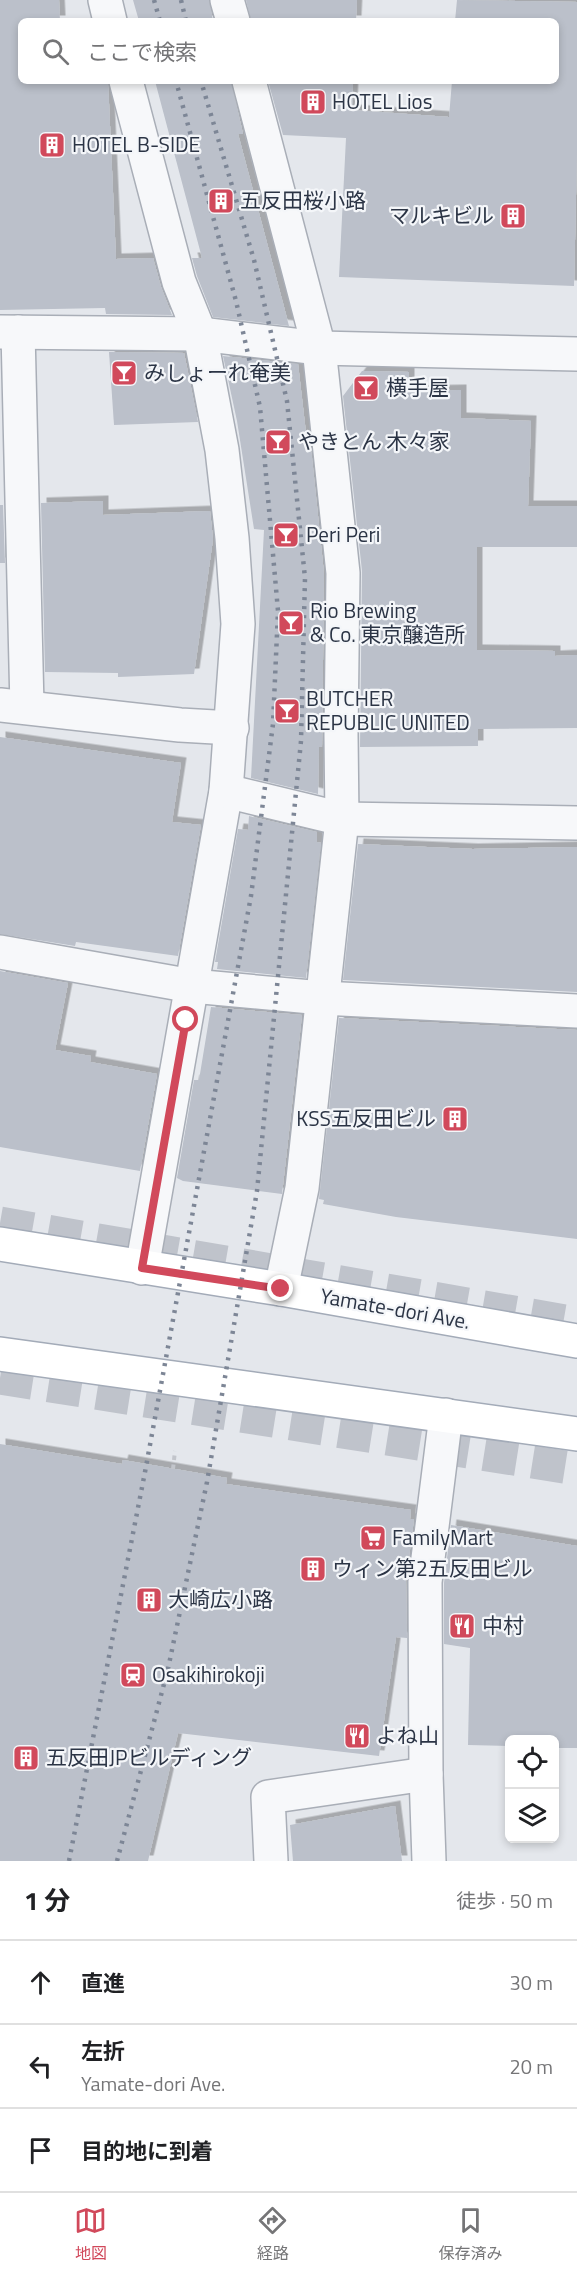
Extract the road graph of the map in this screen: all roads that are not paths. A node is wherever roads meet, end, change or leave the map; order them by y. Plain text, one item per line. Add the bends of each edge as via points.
1 (105, 0) edge
2 (227, 0) edge
3 (109, 18) edge
4 (232, 18) edge
5 (127, 84) edge
6 (250, 84) edge
7 (9, 332) edge
8 (200, 334) junction
9 (319, 348) junction
10 (577, 354) edge
11 (13, 706) edge
12 (232, 728) junction
13 (226, 791) junction
14 (342, 819) junction
15 (577, 823) edge
16 (0, 952) edge
17 (192, 986) junction
18 (322, 998) junction
19 (577, 1011) edge
20 (0, 1244) edge
21 (142, 1268) junction
22 (281, 1289) junction
23 (577, 1341) edge
24 (0, 1354) edge
25 (446, 1415) junction
26 (577, 1434) edge
27 (426, 1773) junction
28 (272, 1861) edge
29 (429, 1861) edge

1 - 3 street
2 - 4 street
5 - 8 street via 179,282
6 - 9 street
7 - 8 street
7 - 11 street
8 - 9 street
8 - 12 street via 222,450 232,538 238,624
9 - 10 street
9 - 14 street via 343,573
11 - 12 street
12 - 13 street
13 - 14 street
13 - 17 street
14 - 15 street
14 - 18 street
16 - 17 street
17 - 18 street
17 - 21 street
18 - 19 street
18 - 22 street via 302,1188
20 - 21 main road, Yamate-dori Ave.
21 - 22 main road, Yamate-dori Ave.
22 - 23 main road, Yamate-dori Ave.
24 - 25 main road
25 - 26 main road
25 - 27 street via 425,1582
27 - 28 street via 268,1797
27 - 29 street

